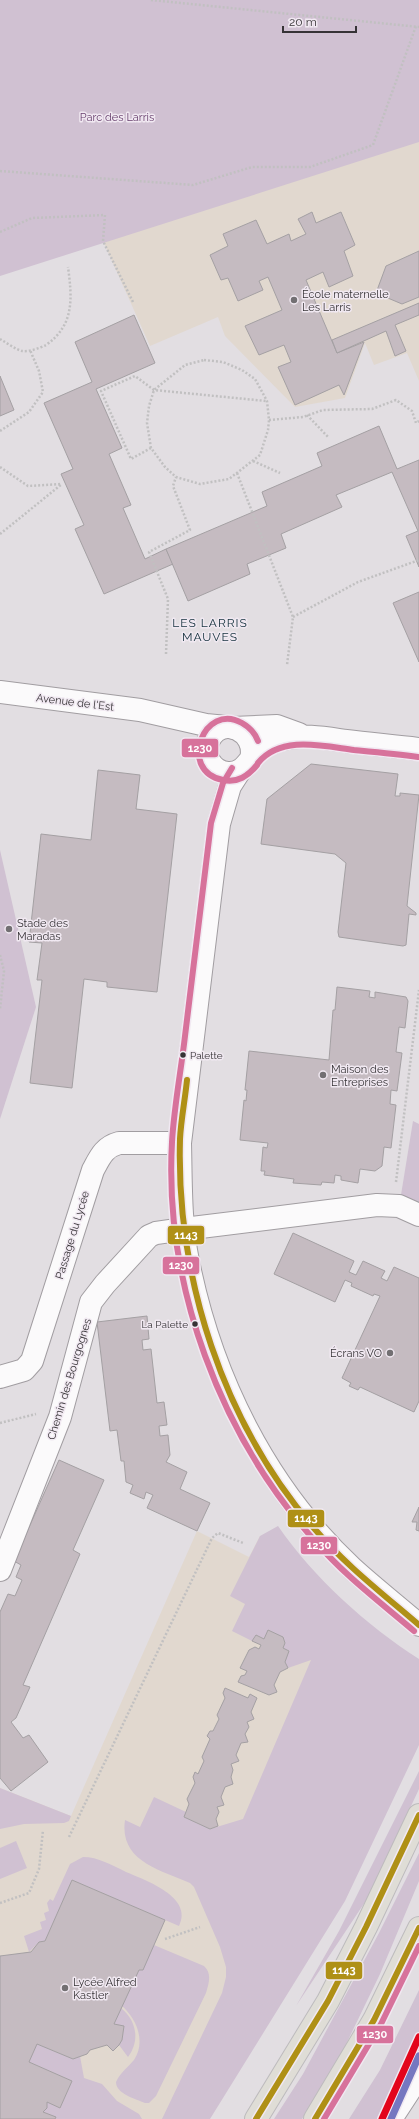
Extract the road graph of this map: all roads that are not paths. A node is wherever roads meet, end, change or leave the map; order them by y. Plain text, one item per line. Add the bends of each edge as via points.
1 (0, 692) edge
2 (149, 712) junction
3 (230, 727) junction
4 (304, 736) junction
5 (419, 749) edge
6 (211, 763) junction
7 (245, 765) junction
8 (219, 824) junction
9 (180, 1143) junction
10 (419, 1215) edge
11 (184, 1229) junction
12 (0, 1378) edge
13 (0, 1570) edge
14 (419, 1625) edge
15 (419, 1815) edge
16 (419, 1928) edge
17 (419, 2076) edge
18 (256, 2119) edge
19 (315, 2119) edge
20 (391, 2119) edge

1 - 2 street, Avenue de l'Est
2 - 3 street, Avenue de l'Est via 206,725
2 - 6 street, Avenue de l'Est via 182,730
3 - 4 street, Avenue de l'Est via 277,726
3 - 6 street via 220,729 209,738 207,745
3 - 7 street via 240,730 250,739 252,746
4 - 5 street, Avenue de l'Est
4 - 7 street, Avenue de l'Est via 284,738 270,743 261,748
6 - 7 street via 223,772
6 - 8 street via 216,777
7 - 8 street, Avenue de l'Est via 230,786
8 - 9 street
9 - 11 street
9 - 12 street, Passage du Lycée via 119,1143 104,1151 93,1170 32,1361 24,1370
10 - 11 street, Chemin des Bourgognes via 393,1205 377,1205
11 - 13 street, Chemin des Bourgognes via 149,1236 92,1302 60,1417
11 - 14 street via 199,1308 214,1355 236,1409 255,1446 286,1493 314,1527 352,1567
15 - 18 main road via 328,2001
16 - 19 main road via 374,2020
17 - 20 street

